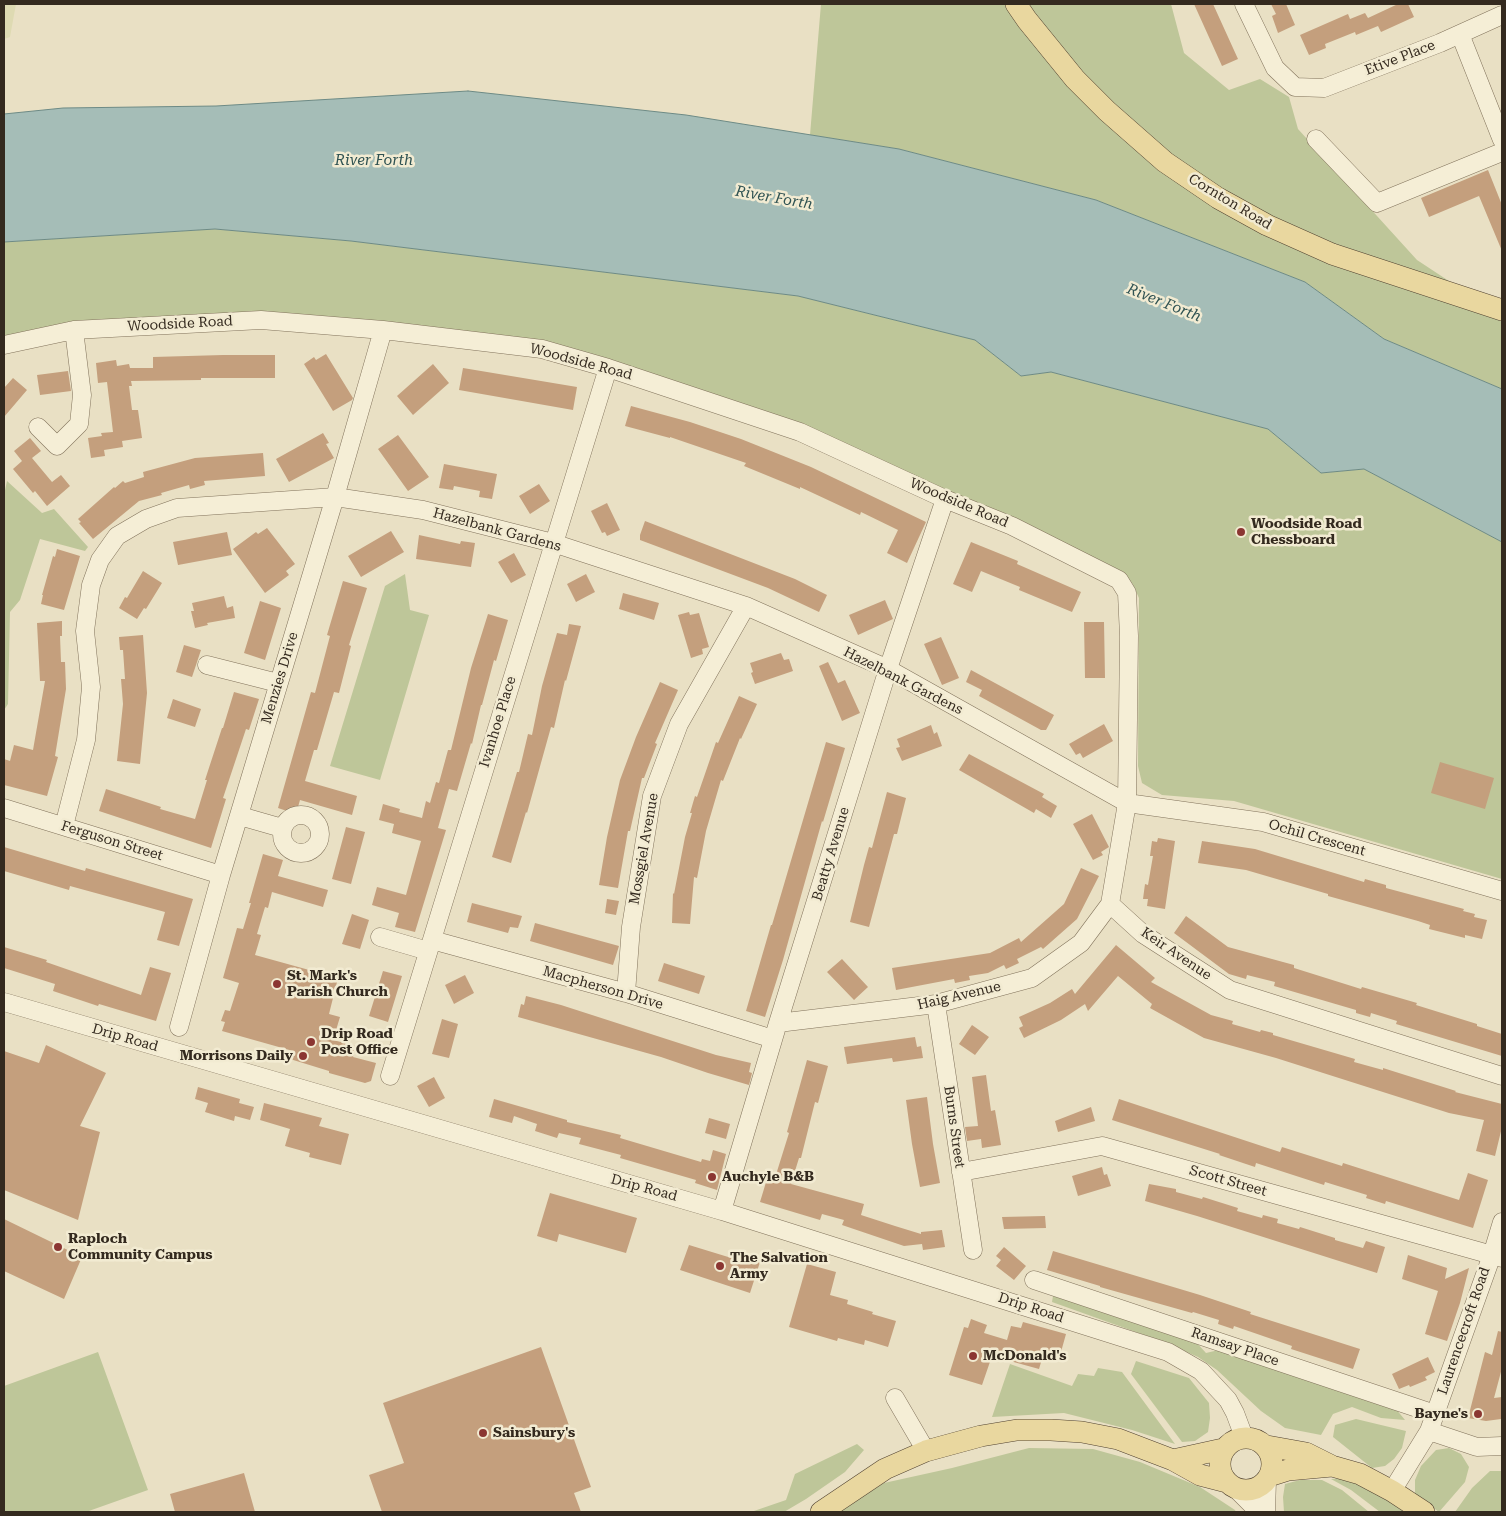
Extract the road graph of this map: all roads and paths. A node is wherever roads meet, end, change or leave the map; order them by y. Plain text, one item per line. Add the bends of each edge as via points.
1 (1016, 4) edge
2 (1244, 4) edge
3 (1502, 15) edge
4 (1460, 34) junction
5 (1316, 139) dead end
6 (1502, 140) edge
7 (1502, 152) edge
8 (1502, 310) edge
9 (74, 330) junction
10 (383, 330) junction
11 (4, 345) edge
12 (608, 368) junction
13 (38, 426) dead end
14 (335, 497) junction
15 (946, 499) junction
16 (553, 544) junction
17 (746, 606) junction
18 (207, 665) dead end
19 (888, 669) junction
20 (278, 683) junction
21 (1127, 803) junction
22 (4, 808) edge
23 (240, 816) junction
24 (64, 826) junction
25 (282, 828) dead end
26 (221, 875) junction
27 (1502, 891) edge
28 (1110, 904) junction
29 (380, 937) dead end
30 (430, 946) junction
31 (626, 993) junction
32 (4, 1002) edge
33 (936, 1004) junction
34 (179, 1026) dead end
35 (776, 1031) junction
36 (390, 1076) dead end
37 (1502, 1076) edge
38 (961, 1172) junction
39 (722, 1210) junction
40 (1502, 1222) edge
41 (973, 1250) dead end
42 (1497, 1256) edge
43 (1034, 1280) dead end
44 (895, 1398) dead end
45 (1432, 1423) junction
46 (1244, 1437) junction
47 (1266, 1446) junction
48 (1502, 1446) edge
49 (1223, 1449) junction
50 (926, 1451) junction
51 (1173, 1460) junction
52 (1332, 1466) junction
53 (1268, 1478) junction
54 (1231, 1485) junction
55 (1392, 1491) junction
56 (821, 1512) edge
57 (1259, 1512) edge
58 (1266, 1512) edge
59 (1424, 1512) edge

1 - 8 main road, Cornton Road via 1075,79 1107,111 1165,162 1218,198 1266,225 1332,254
2 - 4 street, Etive Place via 1275,68 1295,87 1324,88
3 - 4 street, Etive Place
4 - 6 street
5 - 7 street via 1377,203
9 - 10 street, Woodside Road via 261,320
9 - 11 street, Woodside Road
9 - 13 street via 82,395 79,424 57,446
10 - 12 street, Woodside Road via 542,349
10 - 14 street, Menzies Drive
12 - 15 street, Woodside Road via 800,432
12 - 16 street, Ivanhoe Place
14 - 16 street, Hazelbank Gardens via 423,510
14 - 20 street, Menzies Drive
14 - 24 street, Hazelbank Gardens via 177,508 146,519 117,536 100,560 91,586 85,631 91,687 86,740
15 - 19 street, Beatty Avenue
15 - 21 street, Woodside Road via 1012,526 1119,580 1128,593
16 - 17 street, Hazelbank Gardens
16 - 30 street, Ivanhoe Place
17 - 19 street, Hazelbank Gardens
17 - 31 street, Mossgiel Avenue via 679,724 652,796 631,927
18 - 20 street
19 - 21 street, Hazelbank Gardens
19 - 35 street, Beatty Avenue
20 - 23 street, Menzies Drive
21 - 27 street, Ochil Crescent via 1263,822
21 - 28 street
22 - 24 street, Ferguson Street
23 - 25 street
23 - 26 street, Menzies Drive
24 - 26 street, Ferguson Street
26 - 34 street, Menzies Drive
28 - 33 street, Haig Avenue via 1081,943 1032,978
28 - 37 street, Keir Avenue via 1143,934 1230,990
29 - 30 street, Macpherson Drive
30 - 31 street, Macpherson Drive
30 - 36 street, Ivanhoe Place
31 - 35 street, Macpherson Drive
32 - 39 street, Drip Road
33 - 35 street, Haig Avenue
33 - 38 street, Burns Street
35 - 39 street, Beatty Avenue
38 - 41 street, Burns Street
38 - 42 street, Scott Street via 1102,1146
39 - 46 street, Drip Road via 1168,1352 1201,1371 1228,1400
40 - 42 street
42 - 45 street, Laurencecroft Road
43 - 45 street, Ramsay Place
44 - 50 street
45 - 48 street via 1477,1447
45 - 55 street, Laurencecroft Road
46 - 47 main road via 1254,1438
46 - 49 main road via 1231,1441
47 - 52 main road via 1306,1454
47 - 53 main road via 1272,1458 1272,1471
49 - 51 main road
49 - 54 main road via 1220,1471
50 - 51 main road via 990,1434 1051,1430 1118,1438
50 - 56 main road via 885,1469
51 - 54 main road via 1200,1476
52 - 53 main road via 1288,1470
52 - 55 main road via 1360,1474
53 - 54 main road via 1259,1487 1246,1490
53 - 58 street
54 - 57 street
55 - 59 main road

